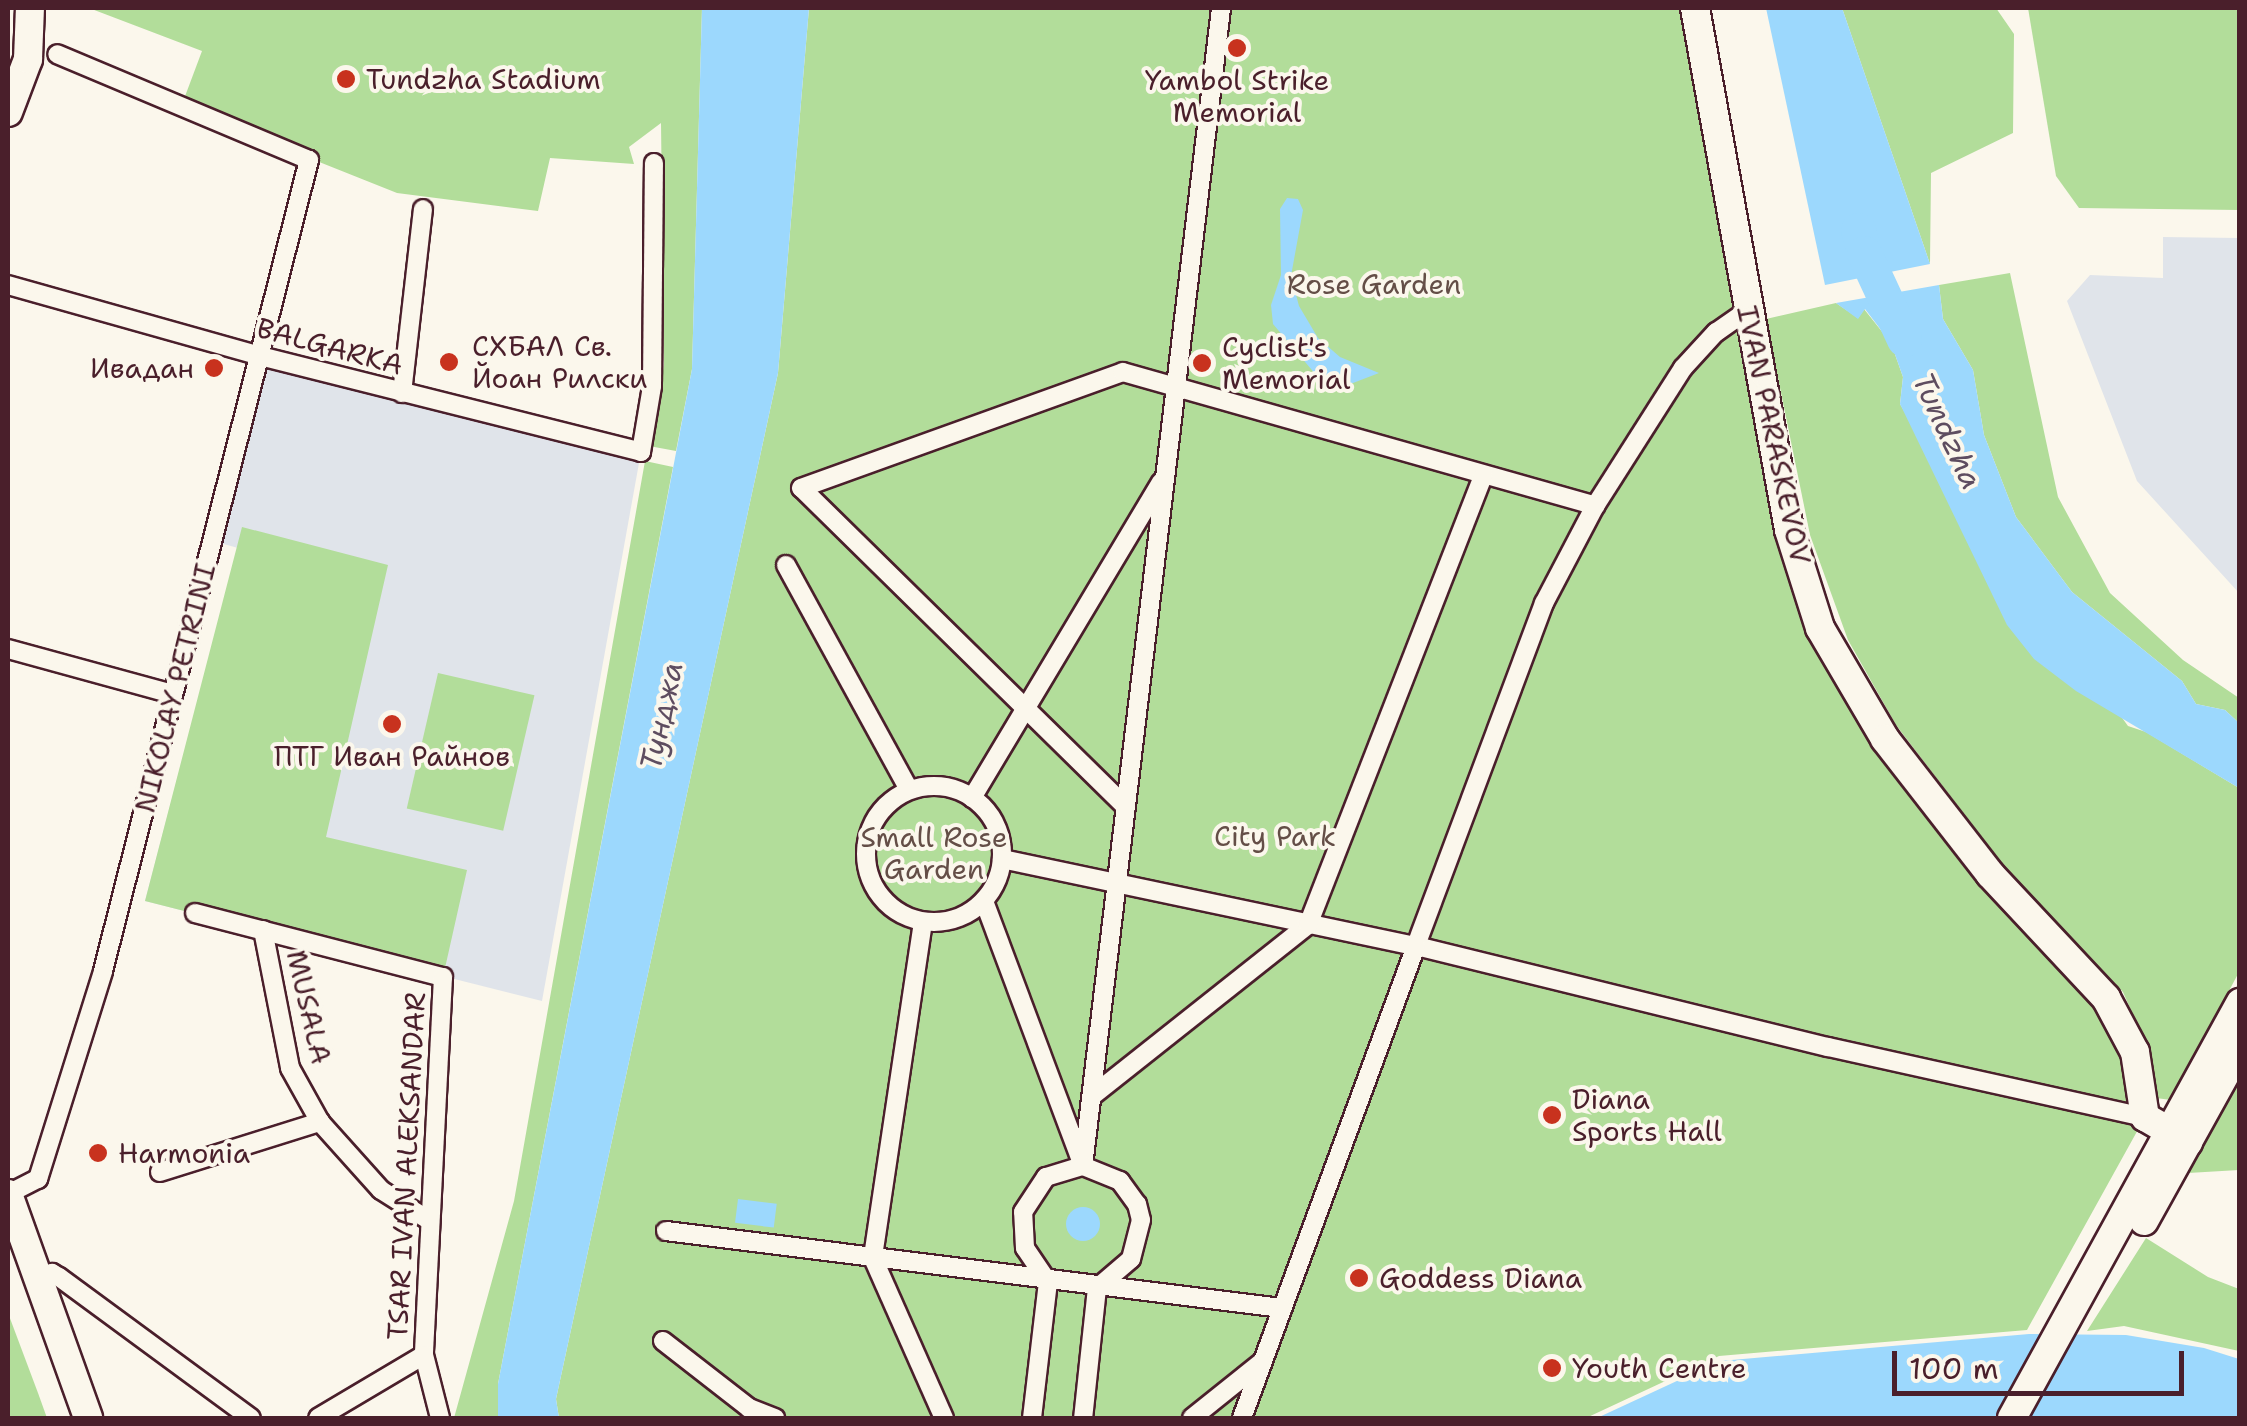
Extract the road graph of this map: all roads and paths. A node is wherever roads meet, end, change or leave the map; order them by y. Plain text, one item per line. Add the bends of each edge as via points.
1 (30, 8) edge
2 (1220, 8) edge
3 (1695, 8) edge
4 (57, 54) dead end
5 (8, 112) edge
6 (654, 163) dead end
7 (422, 210) dead end
8 (8, 285) edge
9 (1748, 310) junction
10 (260, 356) junction
11 (1176, 387) junction
12 (402, 393) junction
13 (1166, 473) junction
14 (1483, 475) junction
15 (1595, 506) junction
16 (786, 565) dead end
17 (8, 648) edge
18 (174, 694) junction
19 (1025, 710) junction
20 (909, 790) junction
21 (972, 798) junction
22 (1126, 807) junction
23 (1002, 859) junction
24 (1117, 884) junction
25 (984, 901) junction
26 (195, 913) dead end
27 (923, 922) junction
28 (1308, 925) junction
29 (263, 930) junction
30 (1416, 946) junction
31 (2240, 1003) edge
32 (2240, 1048) edge
33 (1092, 1096) junction
34 (2146, 1117) junction
35 (320, 1122) junction
36 (2179, 1136) junction
37 (1083, 1166) junction
38 (160, 1172) dead end
39 (8, 1194) edge
40 (430, 1222) junction
41 (666, 1231) dead end
42 (2117, 1249) junction
43 (873, 1258) junction
44 (38, 1278) junction
45 (1048, 1282) junction
46 (1097, 1288) junction
47 (1282, 1308) junction
48 (663, 1341) dead end
49 (424, 1355) junction
50 (1262, 1362) junction
51 (88, 1418) edge
52 (252, 1418) edge
53 (318, 1418) edge
54 (440, 1418) edge
55 (775, 1418) edge
56 (944, 1418) edge
57 (1032, 1418) edge
58 (1083, 1418) edge
59 (1192, 1418) edge
60 (1242, 1418) edge
61 (2012, 1418) edge
62 (2033, 1418) edge

1 - 5 street via 28,58
2 - 11 street
3 - 9 street, IVAN PARASKEVOV
4 - 10 street, NIKOLAY PETRINI via 309,160
6 - 12 street, BALGARKA via 652,386 641,452
7 - 12 street
8 - 10 street, BALGARKA
9 - 15 street via 1682,368
9 - 34 street, IVAN PARASKEVOV via 1789,530 1820,628 1885,740 1990,874 2106,998 2135,1052
10 - 12 street, BALGARKA
10 - 18 street, NIKOLAY PETRINI
11 - 13 street
11 - 14 street
11 - 19 street via 1123,372 800,488
13 - 19 street
13 - 22 street
14 - 15 street
14 - 28 street
15 - 30 street via 1544,603
16 - 20 street
17 - 18 street
18 - 39 street, NIKOLAY PETRINI via 103,971 38,1179
19 - 21 street
19 - 22 street
20 - 21 street via 953,788
20 - 27 street via 875,818 866,862 884,902
21 - 23 street via 995,825
22 - 24 street
23 - 24 street
23 - 25 street
24 - 28 street
24 - 33 street
25 - 27 street via 945,922
25 - 37 street
26 - 29 street
27 - 43 street
28 - 30 street
28 - 33 street
29 - 35 street, MUSALA via 290,1068
29 - 40 street, TSAR IVAN ALEKSANDAR via 443,977
30 - 34 street
30 - 47 street
31 - 36 street
32 - 36 street
33 - 37 street
34 - 36 street
35 - 38 street
35 - 40 street, MUSALA via 381,1190
36 - 42 street
37 - 45 street via 1046,1177 1022,1212 1025,1248
37 - 46 street via 1120,1180 1141,1220 1131,1259
39 - 44 street
40 - 49 street, TSAR IVAN ALEKSANDAR
41 - 43 street
42 - 61 street
42 - 62 street
43 - 45 street
43 - 56 street
44 - 51 street
44 - 52 street via 59,1276
45 - 46 street
45 - 57 street
46 - 47 street
46 - 58 street
47 - 50 street
48 - 55 street via 749,1408
49 - 53 street, TSAR IVAN ALEKSANDAR
49 - 54 street
50 - 59 street
50 - 60 street

